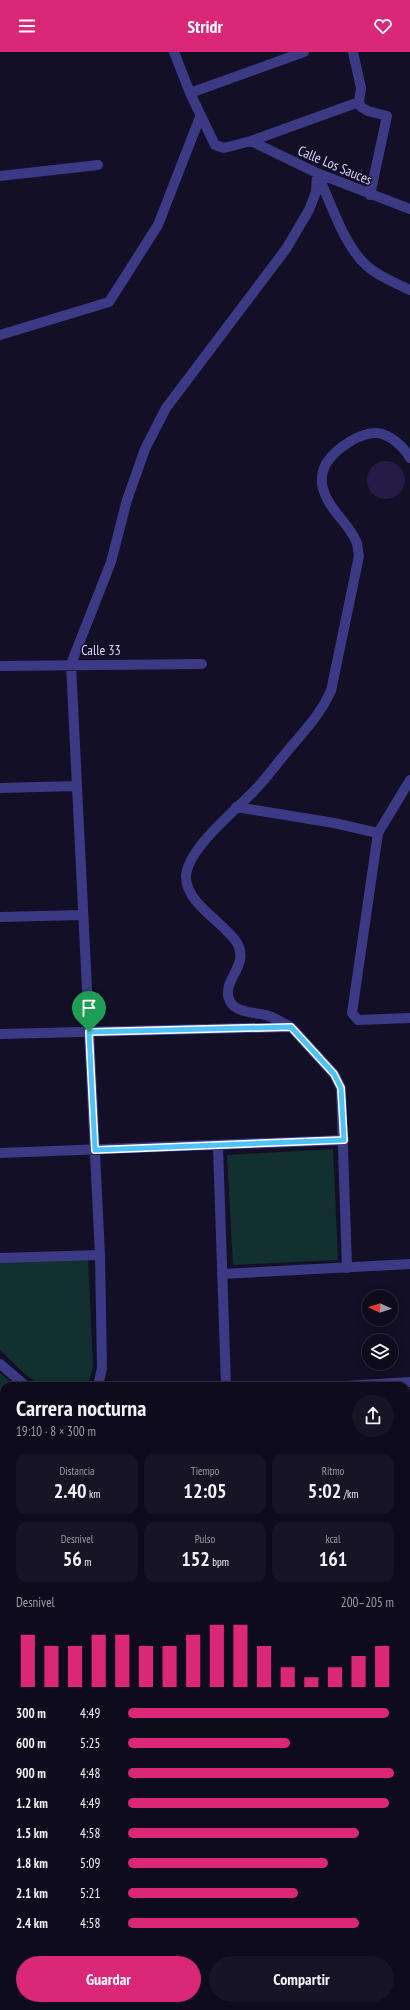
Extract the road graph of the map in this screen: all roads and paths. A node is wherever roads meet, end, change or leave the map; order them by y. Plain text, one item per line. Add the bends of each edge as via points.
1 (174, 52) edge
2 (304, 52) edge
3 (353, 52) edge
4 (190, 93) junction
5 (359, 102) junction
6 (200, 117) junction
7 (252, 141) junction
8 (98, 165) dead end
9 (317, 173) junction
10 (0, 176) edge
11 (370, 195) junction
12 (410, 209) edge
13 (410, 290) edge
14 (0, 335) edge
15 (410, 458) edge
16 (71, 664) junction
17 (202, 664) dead end
18 (0, 666) edge
19 (410, 780) edge
20 (77, 786) junction
21 (0, 788) edge
22 (236, 807) junction
23 (378, 833) junction
24 (83, 915) junction
25 (0, 917) edge
26 (410, 1018) edge
27 (291, 1027) junction
28 (89, 1032) junction
29 (0, 1034) edge
30 (344, 1140) junction
31 (218, 1146) junction
32 (95, 1150) junction
33 (0, 1153) edge
34 (100, 1255) junction
35 (0, 1258) edge
36 (410, 1264) edge
37 (347, 1268) junction
38 (223, 1274) junction
39 (0, 1364) edge
40 (21, 1382) edge
41 (99, 1382) edge
42 (226, 1382) edge

1 - 4 street
2 - 4 street
3 - 5 street via 361,88
4 - 6 street
5 - 7 street
5 - 11 street via 368,112 387,116
6 - 7 street via 215,145 219,147
6 - 14 street via 158,225 109,302
7 - 9 street, Calle Los Sauces
8 - 10 street
9 - 11 street, Calle Los Sauces
9 - 13 street via 355,254 386,279
9 - 16 street via 316,192 286,249 166,408 145,449 127,500 111,562
11 - 12 street, Calle Los Sauces
15 - 22 street via 406,450 378,433 364,434 338,450 327,462 322,473 322,484 338,517 357,542 359,556 331,691 323,709 313,722 254,791
16 - 17 street, Calle 33
16 - 18 street, Calle 33
16 - 20 street
19 - 23 street
20 - 21 street
20 - 24 street
22 - 23 street
22 - 27 street via 191,859 186,877 192,897 232,935 241,949 239,966 229,986 229,999 235,1008 269,1016
23 - 26 street via 352,1013 358,1020
24 - 25 street
24 - 28 street
27 - 28 street
27 - 30 street via 334,1074 341,1088
28 - 29 street
28 - 32 street
30 - 31 street
30 - 37 street
31 - 32 street
31 - 38 street
32 - 33 street
32 - 34 street
34 - 35 street
34 - 41 street via 102,1368
36 - 37 street
37 - 38 street
38 - 42 street
39 - 40 street

